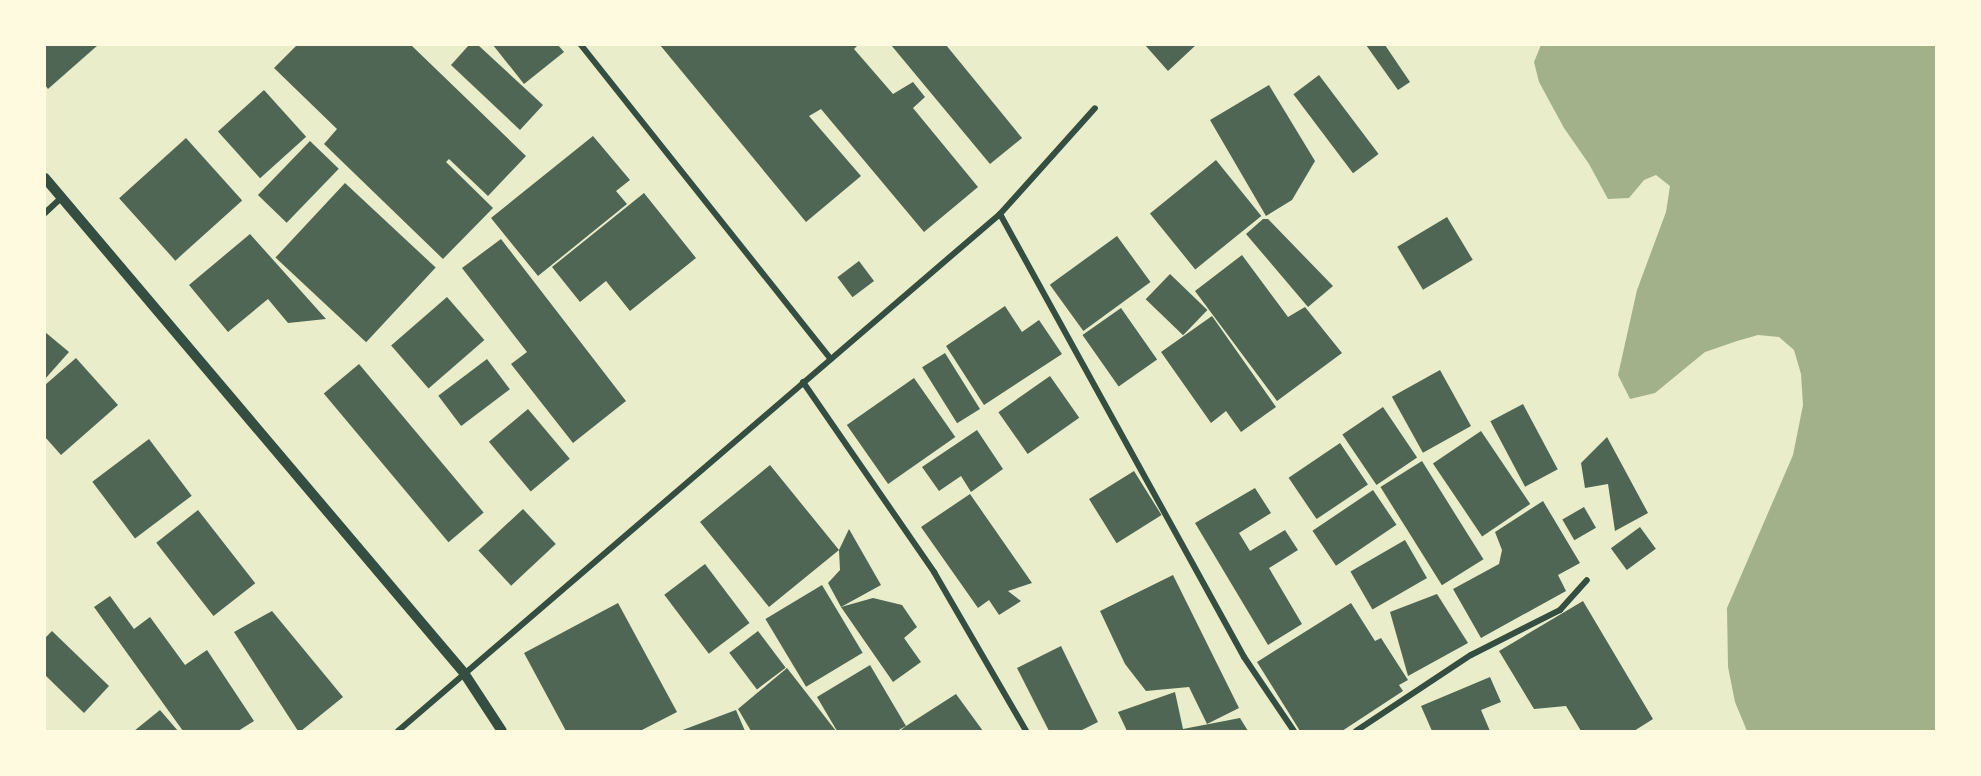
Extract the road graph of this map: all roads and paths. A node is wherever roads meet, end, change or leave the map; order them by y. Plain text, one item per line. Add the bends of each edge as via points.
1 (581, 45) edge
2 (1095, 108) dead end
3 (45, 178) edge
4 (63, 197) junction
5 (45, 213) edge
6 (1000, 214) junction
7 (831, 359) junction
8 (803, 382) junction
9 (1587, 580) dead end
10 (464, 673) junction
11 (398, 731) edge
12 (502, 731) edge
13 (1026, 731) edge
14 (1294, 731) edge
15 (1356, 731) edge

1 - 7 street
2 - 6 street
3 - 4 street
4 - 5 street
4 - 10 street
6 - 7 street
6 - 14 street via 1244,657
7 - 8 street
8 - 10 street
8 - 13 street via 934,572
9 - 15 street via 1560,610 1471,655
10 - 11 street
10 - 12 street

